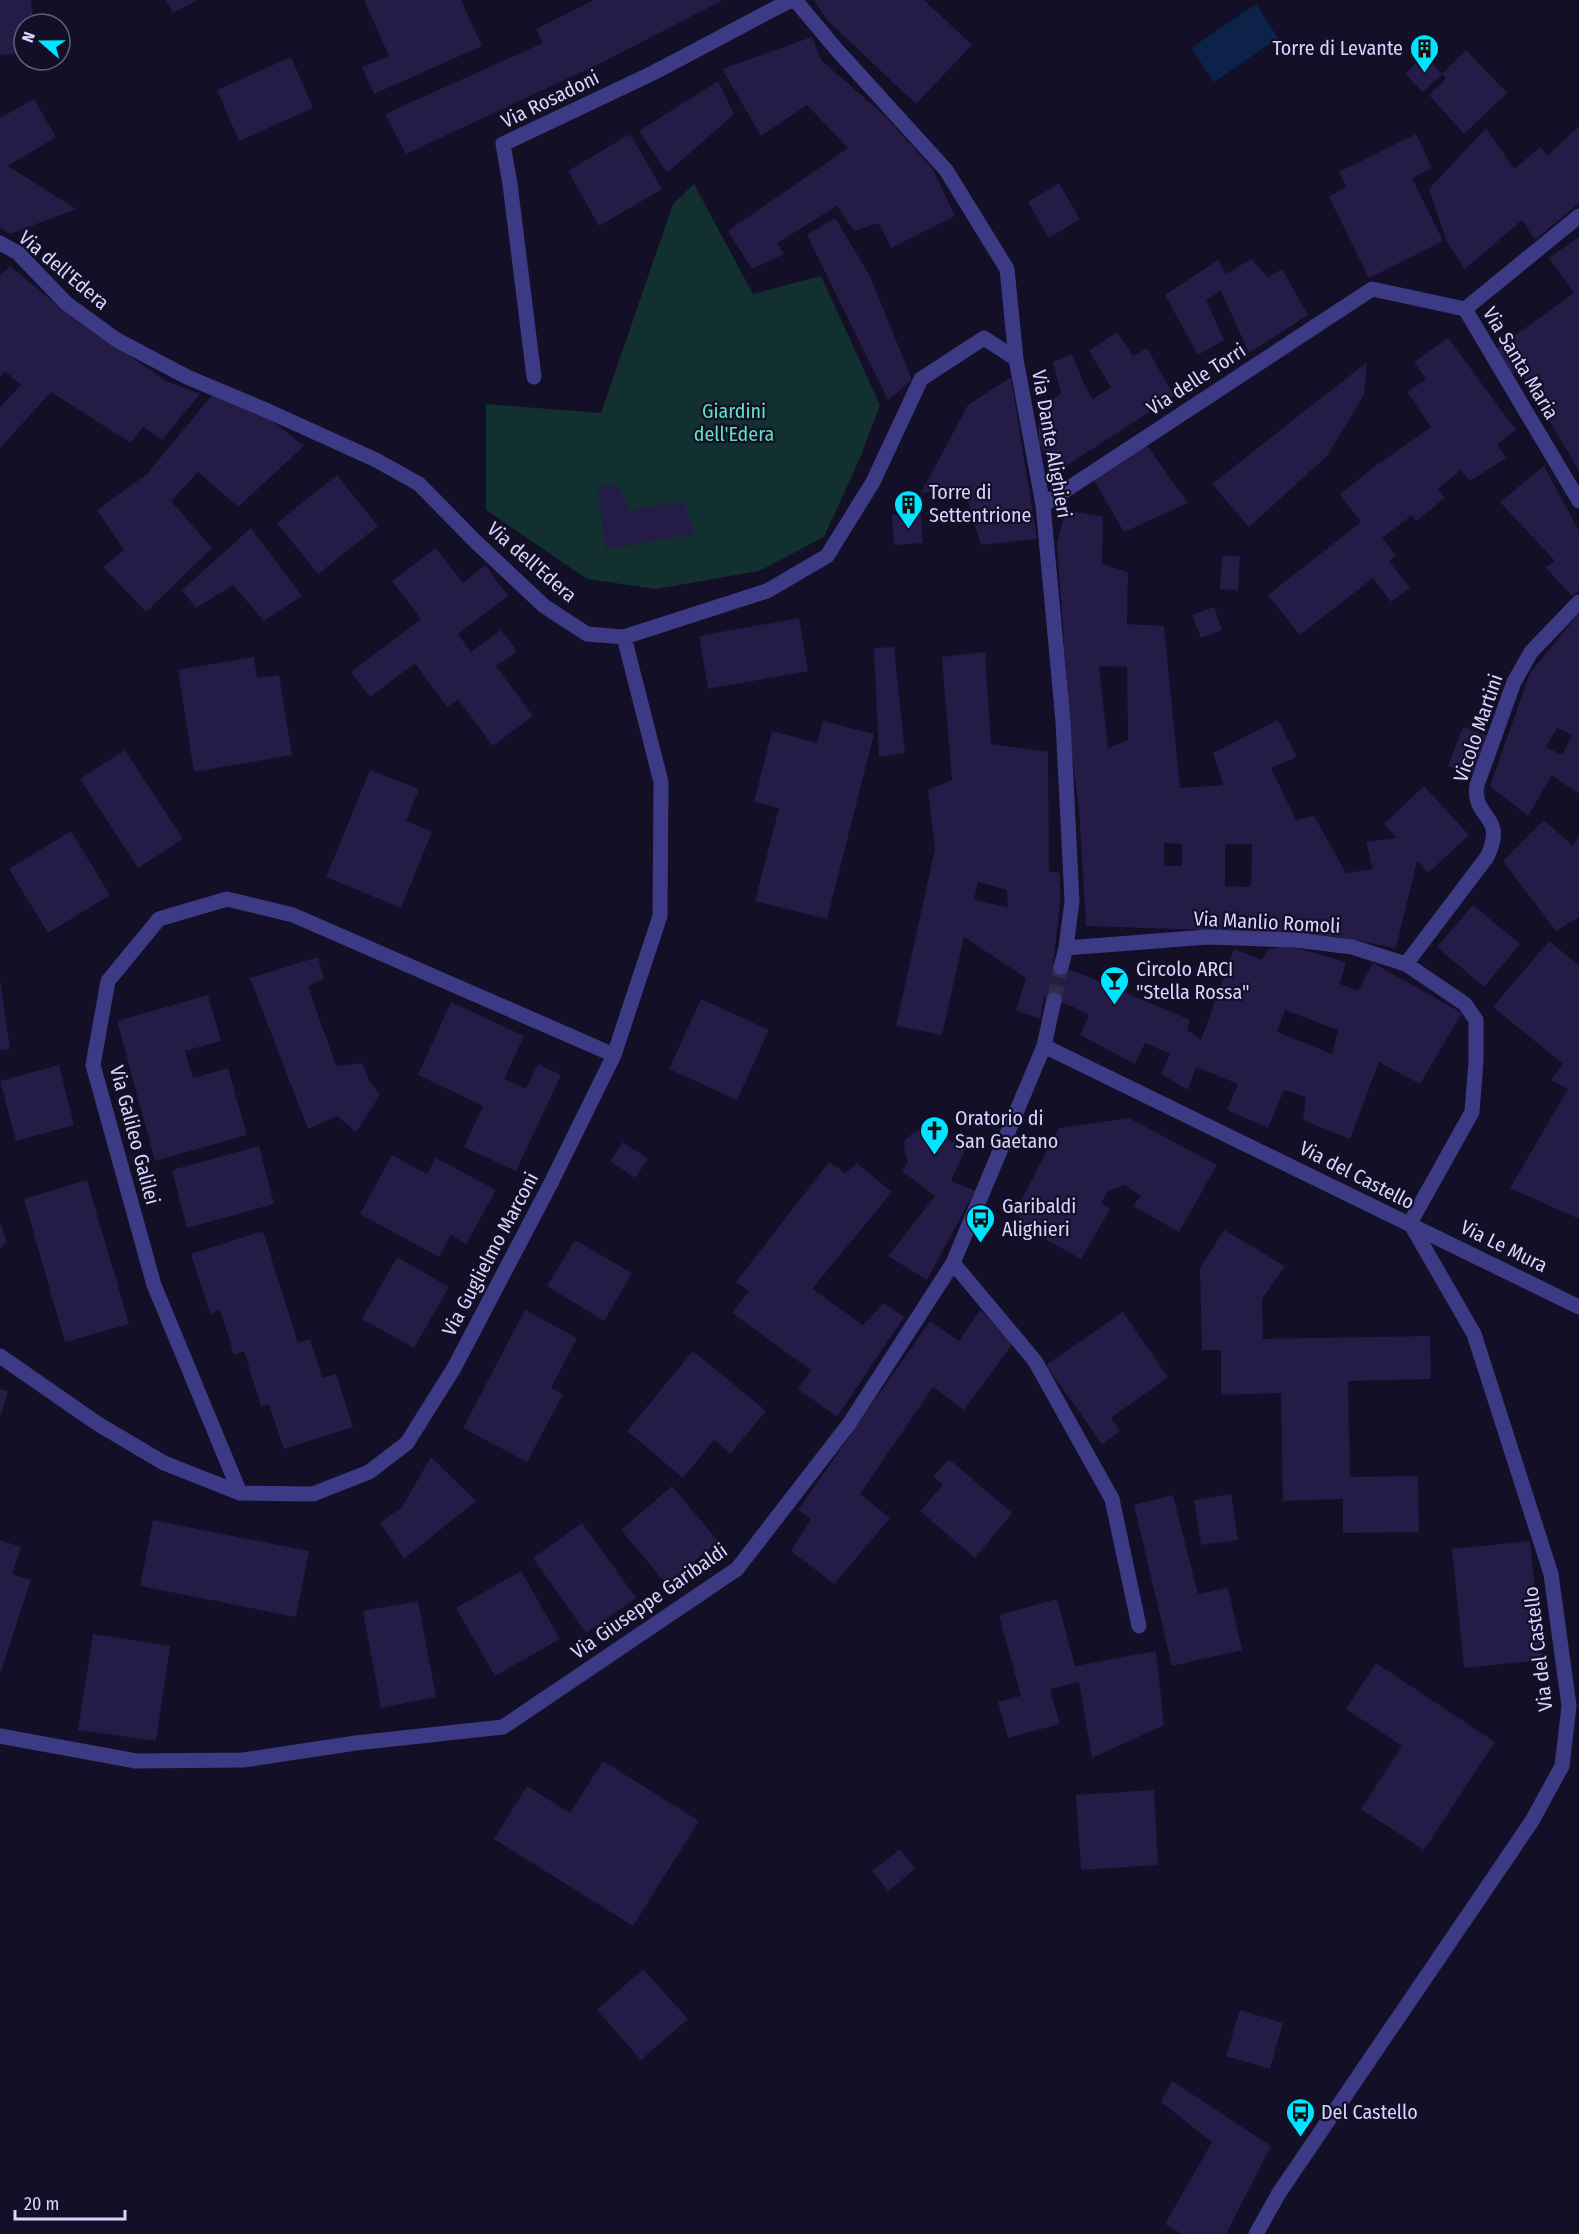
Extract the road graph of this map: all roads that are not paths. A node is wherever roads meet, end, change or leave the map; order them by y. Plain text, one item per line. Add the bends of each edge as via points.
1 (791, 0) edge
2 (795, 0) edge
3 (1579, 216) edge
4 (0, 243) edge
5 (1465, 309) junction
6 (1016, 359) junction
7 (534, 377) dead end
8 (1579, 501) edge
9 (1043, 505) junction
10 (1579, 602) edge
11 (624, 637) junction
12 (1066, 948) junction
13 (1406, 964) junction
14 (1060, 967) tunnel mouth
15 (1054, 1000) tunnel mouth
16 (1044, 1046) junction
17 (614, 1055) junction
18 (1410, 1223) junction
19 (953, 1263) junction
20 (1579, 1307) edge
21 (0, 1356) edge
22 (240, 1492) junction
23 (1139, 1626) dead end
24 (0, 1736) edge
25 (1256, 2234) edge

1 - 7 street, Via Rosadoni via 653,73 503,144
2 - 6 street, Via Dante Alighieri via 946,170 1007,269
3 - 5 street
4 - 11 street, Via dell'Edera via 18,253 66,303 117,340 187,377 355,450 419,484 544,606 587,634
5 - 8 street, Via Santa Maria
5 - 9 street, Via delle Torri via 1372,289
6 - 9 street, Via Dante Alighieri
6 - 11 street, Via dell'Edera via 984,338 921,379 873,482 827,556 766,591
9 - 12 street, Via Dante Alighieri via 1063,721 1072,901
10 - 13 street, Vicolo Martini via 1531,652 1514,682 1477,784 1478,804 1494,829 1494,842 1487,858
11 - 17 street, Via Guglielmo Marconi via 661,782 660,916
12 - 13 street, Via Manlio Romoli via 1207,937 1296,940 1352,947
12 - 14 street, Via Dante Alighieri
13 - 18 street, Via Manlio Romoli via 1465,1004 1476,1020 1472,1112
15 - 16 street
16 - 18 street, Via del Castello
16 - 19 street, Via Giuseppe Garibaldi
17 - 22 street, Via Guglielmo Marconi via 454,1368 407,1443 369,1472 313,1494
17 - 22 street, Via Galileo Galilei via 293,915 227,898 159,919 108,981 93,1065 154,1286
18 - 20 street, Via Le Mura
18 - 25 street, Via del Castello via 1474,1334 1551,1574 1569,1706 1562,1766 1532,1821 1279,2193
19 - 23 street via 1035,1361 1112,1499
19 - 24 street, Via Giuseppe Garibaldi via 849,1424 737,1569 503,1726 243,1760 136,1761
21 - 22 street, Via Guglielmo Marconi via 98,1424 164,1463

